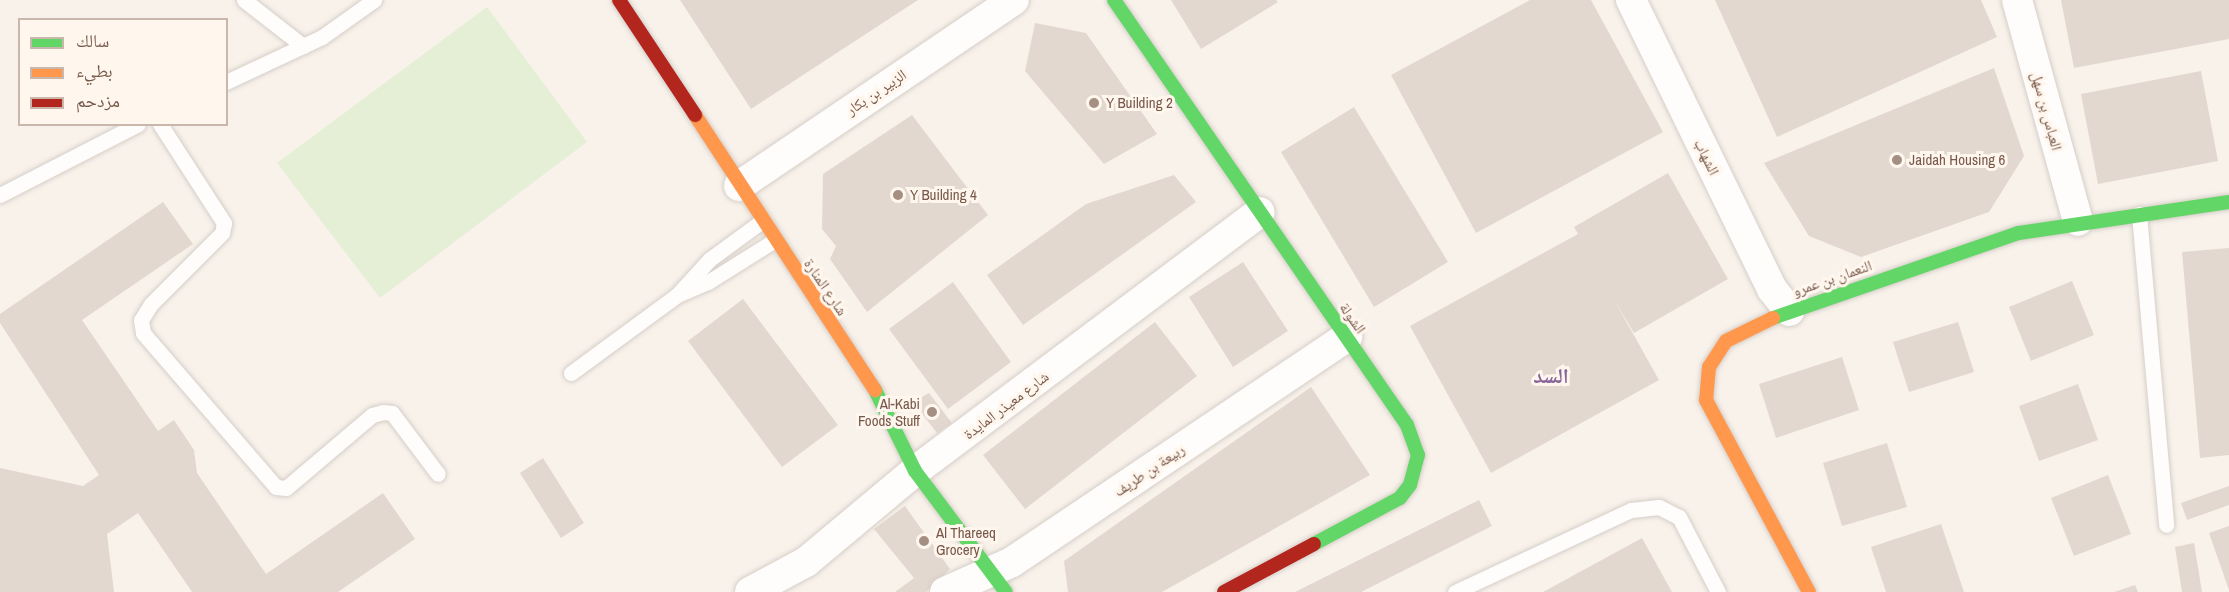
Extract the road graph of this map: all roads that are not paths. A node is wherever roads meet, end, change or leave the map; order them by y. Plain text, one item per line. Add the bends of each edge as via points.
1 (243, 0) edge
2 (374, 0) edge
3 (619, 0) edge
4 (1014, 0) edge
5 (1114, 0) edge
6 (1631, 0) edge
7 (2017, 0) edge
8 (303, 46) junction
9 (228, 81) edge
10 (134, 126) edge
11 (161, 126) edge
12 (739, 186) junction
13 (0, 195) edge
14 (2229, 202) edge
15 (1260, 212) junction
16 (2139, 214) junction
17 (762, 221) junction
18 (2078, 221) junction
19 (775, 240) junction
20 (676, 295) junction
21 (1789, 310) junction
22 (1347, 337) junction
23 (571, 373) dead end
24 (915, 471) junction
25 (438, 474) dead end
26 (2166, 525) dead end
27 (999, 581) edge
28 (750, 592) edge
29 (945, 592) edge
30 (1224, 592) edge
31 (1455, 592) edge
32 (1718, 592) edge
33 (1809, 592) edge

1 - 8 lane
2 - 8 lane
3 - 12 street, شارع المنارة
4 - 12 street, الزبير بن بكار
5 - 15 street, الشولة
6 - 21 street, الشهاب via 1772,289
7 - 18 street, العباس بن سهل
8 - 9 lane
10 - 13 lane
11 - 25 lane via 224,223 222,233 151,304 141,320 143,333 276,486 286,488 372,415 383,412 392,413
12 - 17 street, شارع المنارة
14 - 16 street, النعمان بن عمرو
15 - 22 street, الشولة
15 - 24 street, شارع معيذر المايدة
16 - 18 street, النعمان بن عمرو
16 - 26 lane
17 - 19 street, شارع المنارة
17 - 20 lane via 710,259
18 - 21 street, النعمان بن عمرو via 1963,249
19 - 20 lane via 708,282
19 - 24 street, شارع المنارة via 881,399
20 - 23 lane
21 - 33 street, النعمان بن عمرو via 1726,341 1709,367 1706,400
22 - 27 street, ربيعة بن طريف
22 - 30 street, الشولة via 1415,439 1417,463 1410,485 1387,507
24 - 27 street, شارع المنارة
24 - 28 street, شارع معيذر المايدة via 806,562
27 - 29 street, ربيعة بن طريف
31 - 32 lane via 1631,510 1659,507 1678,517

